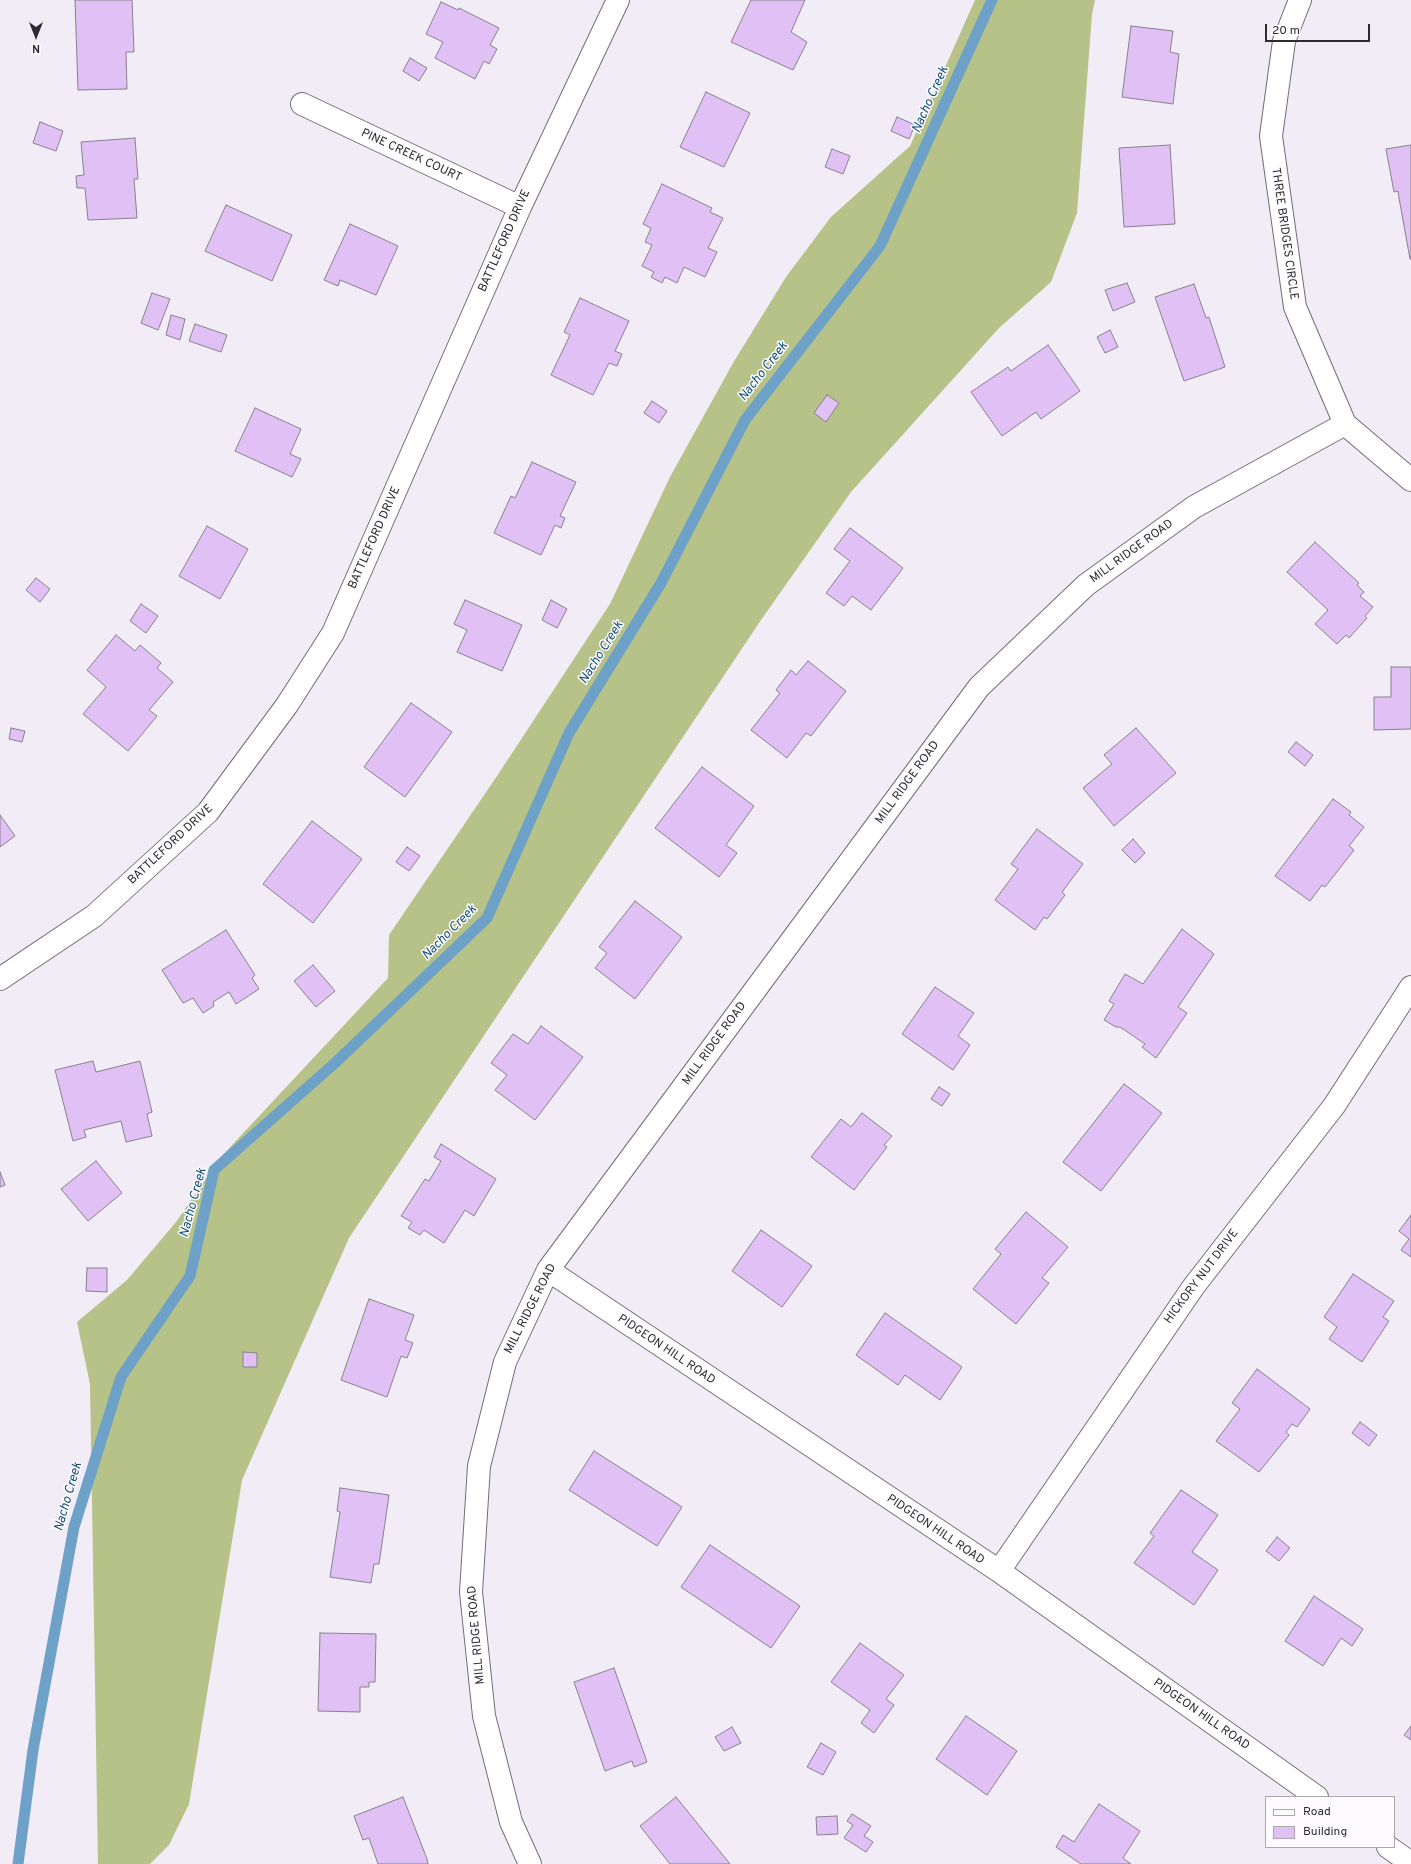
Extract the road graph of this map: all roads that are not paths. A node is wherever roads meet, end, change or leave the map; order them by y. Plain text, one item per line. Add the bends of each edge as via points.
1 (618, 0) edge
2 (1300, 0) edge
3 (302, 104) dead end
4 (520, 207) junction
5 (1345, 424) junction
6 (1411, 480) edge
7 (0, 979) edge
8 (1411, 987) edge
9 (548, 1270) junction
10 (999, 1571) junction
11 (1316, 1796) edge
12 (1389, 1848) edge
13 (1411, 1863) edge
14 (530, 1864) edge

1 - 4 street, BATTLEFORD DRIVE
2 - 5 street, THREE BRIDGES CIRCLE via 1284,41 1271,136 1295,307
3 - 4 street, PINE CREEK COURT
4 - 7 street, BATTLEFORD DRIVE via 333,633 287,705 208,812 94,916
5 - 6 street, THREE BRIDGES CIRCLE
5 - 9 street, MILL RIDGE ROAD via 1194,508 1086,585 979,687
8 - 10 street, HICKORY NUT DRIVE via 1334,1106 1194,1286
9 - 10 street, PIDGEON HILL ROAD
9 - 14 street, MILL RIDGE ROAD via 504,1362 479,1466 471,1592 484,1716 511,1822
10 - 11 street, PIDGEON HILL ROAD
12 - 13 street

